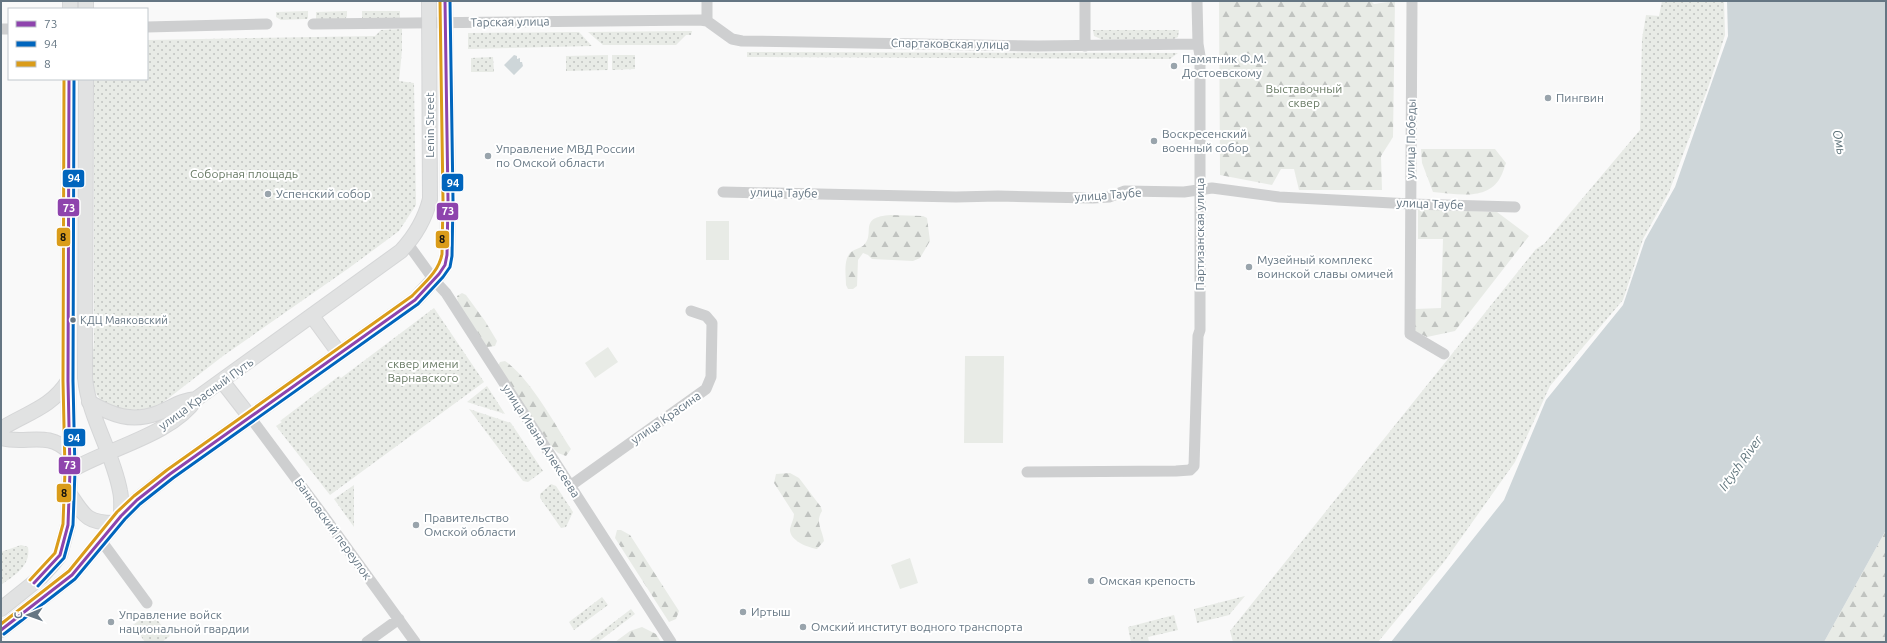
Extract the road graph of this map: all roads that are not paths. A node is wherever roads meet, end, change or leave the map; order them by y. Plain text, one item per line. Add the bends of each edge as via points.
1 (429, 1) edge
2 (445, 1) edge
3 (707, 1) edge
4 (1085, 1) edge
5 (1197, 1) edge
6 (1412, 1) edge
7 (708, 21) junction
8 (446, 23) junction
9 (267, 24) dead end
10 (312, 24) dead end
11 (429, 24) junction
12 (148, 27) edge
13 (1198, 44) junction
14 (1085, 46) junction
15 (69, 80) edge
16 (86, 80) edge
17 (1200, 189) junction
18 (723, 192) dead end
19 (1411, 204) junction
20 (1515, 207) dead end
21 (408, 244) junction
22 (434, 280) junction
23 (692, 311) dead end
24 (312, 316) junction
25 (339, 353) junction
26 (1444, 354) dead end
27 (68, 381) junction
28 (222, 381) junction
29 (196, 400) junction
30 (89, 402) junction
31 (250, 418) junction
32 (1, 429) edge
33 (1, 438) edge
34 (69, 452) junction
35 (108, 453) junction
36 (70, 471) junction
37 (1027, 472) dead end
38 (570, 486) junction
39 (69, 493) junction
40 (118, 519) junction
41 (100, 539) junction
42 (147, 603) dead end
43 (1, 609) edge
44 (399, 619) junction
45 (1, 630) edge
46 (367, 642) edge
47 (415, 642) edge
48 (671, 642) edge

1 - 11 main road, Lenin Street
2 - 8 main road, Lenin Street
3 - 7 street
4 - 14 street
5 - 13 street, Партизанская улица
6 - 19 street, улица Победы
7 - 8 street, Тарская улица
7 - 14 street, Спартаковская улица via 732,40 742,41
8 - 11 street, Тарская улица
8 - 22 main road, Lenin Street via 447,255 445,265
9 - 12 street
10 - 11 street, Тарская улица
11 - 21 main road, Lenin Street via 430,199 422,222
13 - 14 street, Спартаковская улица
13 - 17 street, Партизанская улица
15 - 27 main road
16 - 30 main road via 84,345
17 - 18 street, улица Таубе via 1184,192 1125,191 1109,197 1093,198
17 - 19 street, улица Таубе via 1212,188 1279,197
17 - 37 street, Партизанская улица via 1200,330 1194,466 1190,470 1176,472
19 - 20 street, улица Таубе
19 - 26 street, улица Победы via 1410,334
21 - 22 street, улица Ивана Алексеева
21 - 24 main road, улица Красный Путь
22 - 25 main road via 415,300
22 - 38 street, улица Ивана Алексеева via 446,293
23 - 38 street, улица Красина via 706,316 712,323 711,377 706,389
24 - 25 main road
24 - 28 main road, улица Красный Путь
25 - 31 main road
27 - 32 main road via 51,401
27 - 34 main road
28 - 29 main road, улица Красный Путь
28 - 31 main road
29 - 30 main road via 186,400 156,414 135,418 119,417
29 - 35 main road, улица Красный Путь via 189,409 159,430
30 - 35 main road
31 - 40 main road via 170,474
31 - 44 street, Банковский переулок
33 - 34 main road via 51,440 61,444
34 - 36 main road
35 - 36 main road, улица Красный Путь
35 - 40 main road via 120,492
36 - 39 main road
38 - 48 street, улица Ивана Алексеева
39 - 40 main road via 90,520 99,523
39 - 43 main road via 68,525 60,555 41,577
40 - 41 main road
41 - 42 street
41 - 45 main road via 72,575
44 - 46 street
44 - 47 street, Банковский переулок

